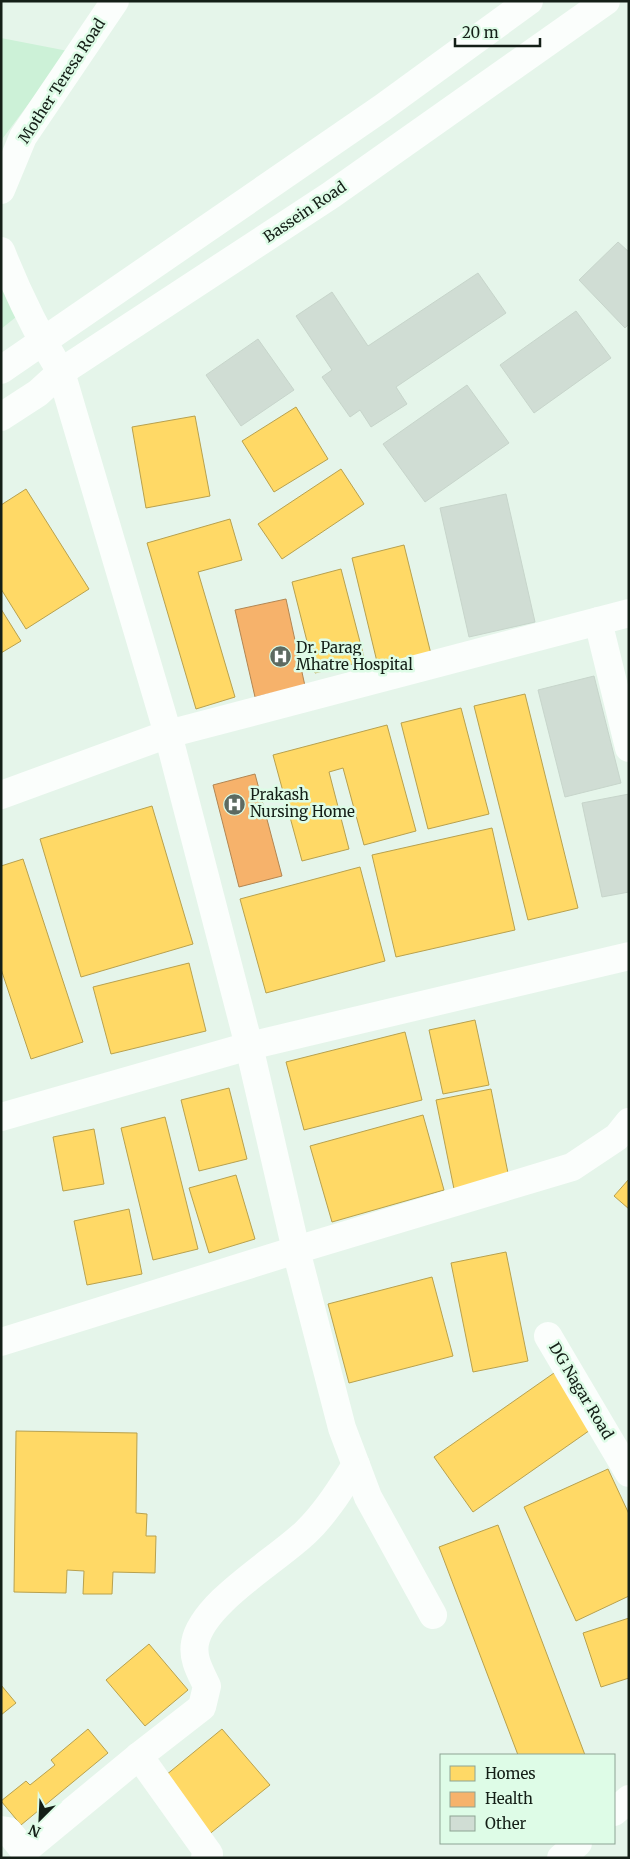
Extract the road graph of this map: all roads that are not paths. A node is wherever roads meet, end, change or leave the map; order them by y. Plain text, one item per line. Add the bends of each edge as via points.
1 (115, 1) edge
2 (529, 1) edge
3 (606, 1) edge
4 (1, 190) edge
5 (1, 251) edge
6 (42, 342) junction
7 (1, 370) edge
8 (61, 372) junction
9 (1, 417) edge
10 (629, 613) edge
11 (598, 621) junction
12 (168, 734) junction
13 (629, 748) edge
14 (1, 795) edge
15 (629, 956) edge
16 (249, 1046) junction
17 (1, 1117) edge
18 (629, 1122) edge
19 (296, 1250) junction
20 (548, 1336) dead end
21 (1, 1342) edge
22 (356, 1465) junction
23 (629, 1473) edge
24 (433, 1615) dead end
25 (139, 1756) junction
26 (629, 1799) edge
27 (615, 1811) edge
28 (1, 1830) edge
29 (554, 1844) edge
30 (577, 1844) edge
31 (205, 1858) edge
32 (561, 1858) edge

1 - 4 street, Mother Teresa Road via 23,136
2 - 6 street via 374,114
3 - 8 street, Bassein Road via 331,195
5 - 6 street
6 - 7 street
6 - 8 street
8 - 9 street, Bassein Road via 38,393
8 - 12 street
10 - 11 street
11 - 12 street
11 - 13 street
12 - 14 street
12 - 16 street
15 - 16 street
16 - 17 street
16 - 19 street
18 - 19 street via 617,1137 572,1167
19 - 21 street
19 - 22 street via 342,1428
20 - 23 street, DG Nagar Road
22 - 24 street via 368,1497
22 - 25 street via 307,1532 219,1604 199,1627 194,1645 196,1662 208,1686 202,1707
25 - 28 street via 30,1846 22,1848 8,1831
25 - 31 street via 209,1854
26 - 27 street
29 - 32 street
30 - 32 street

